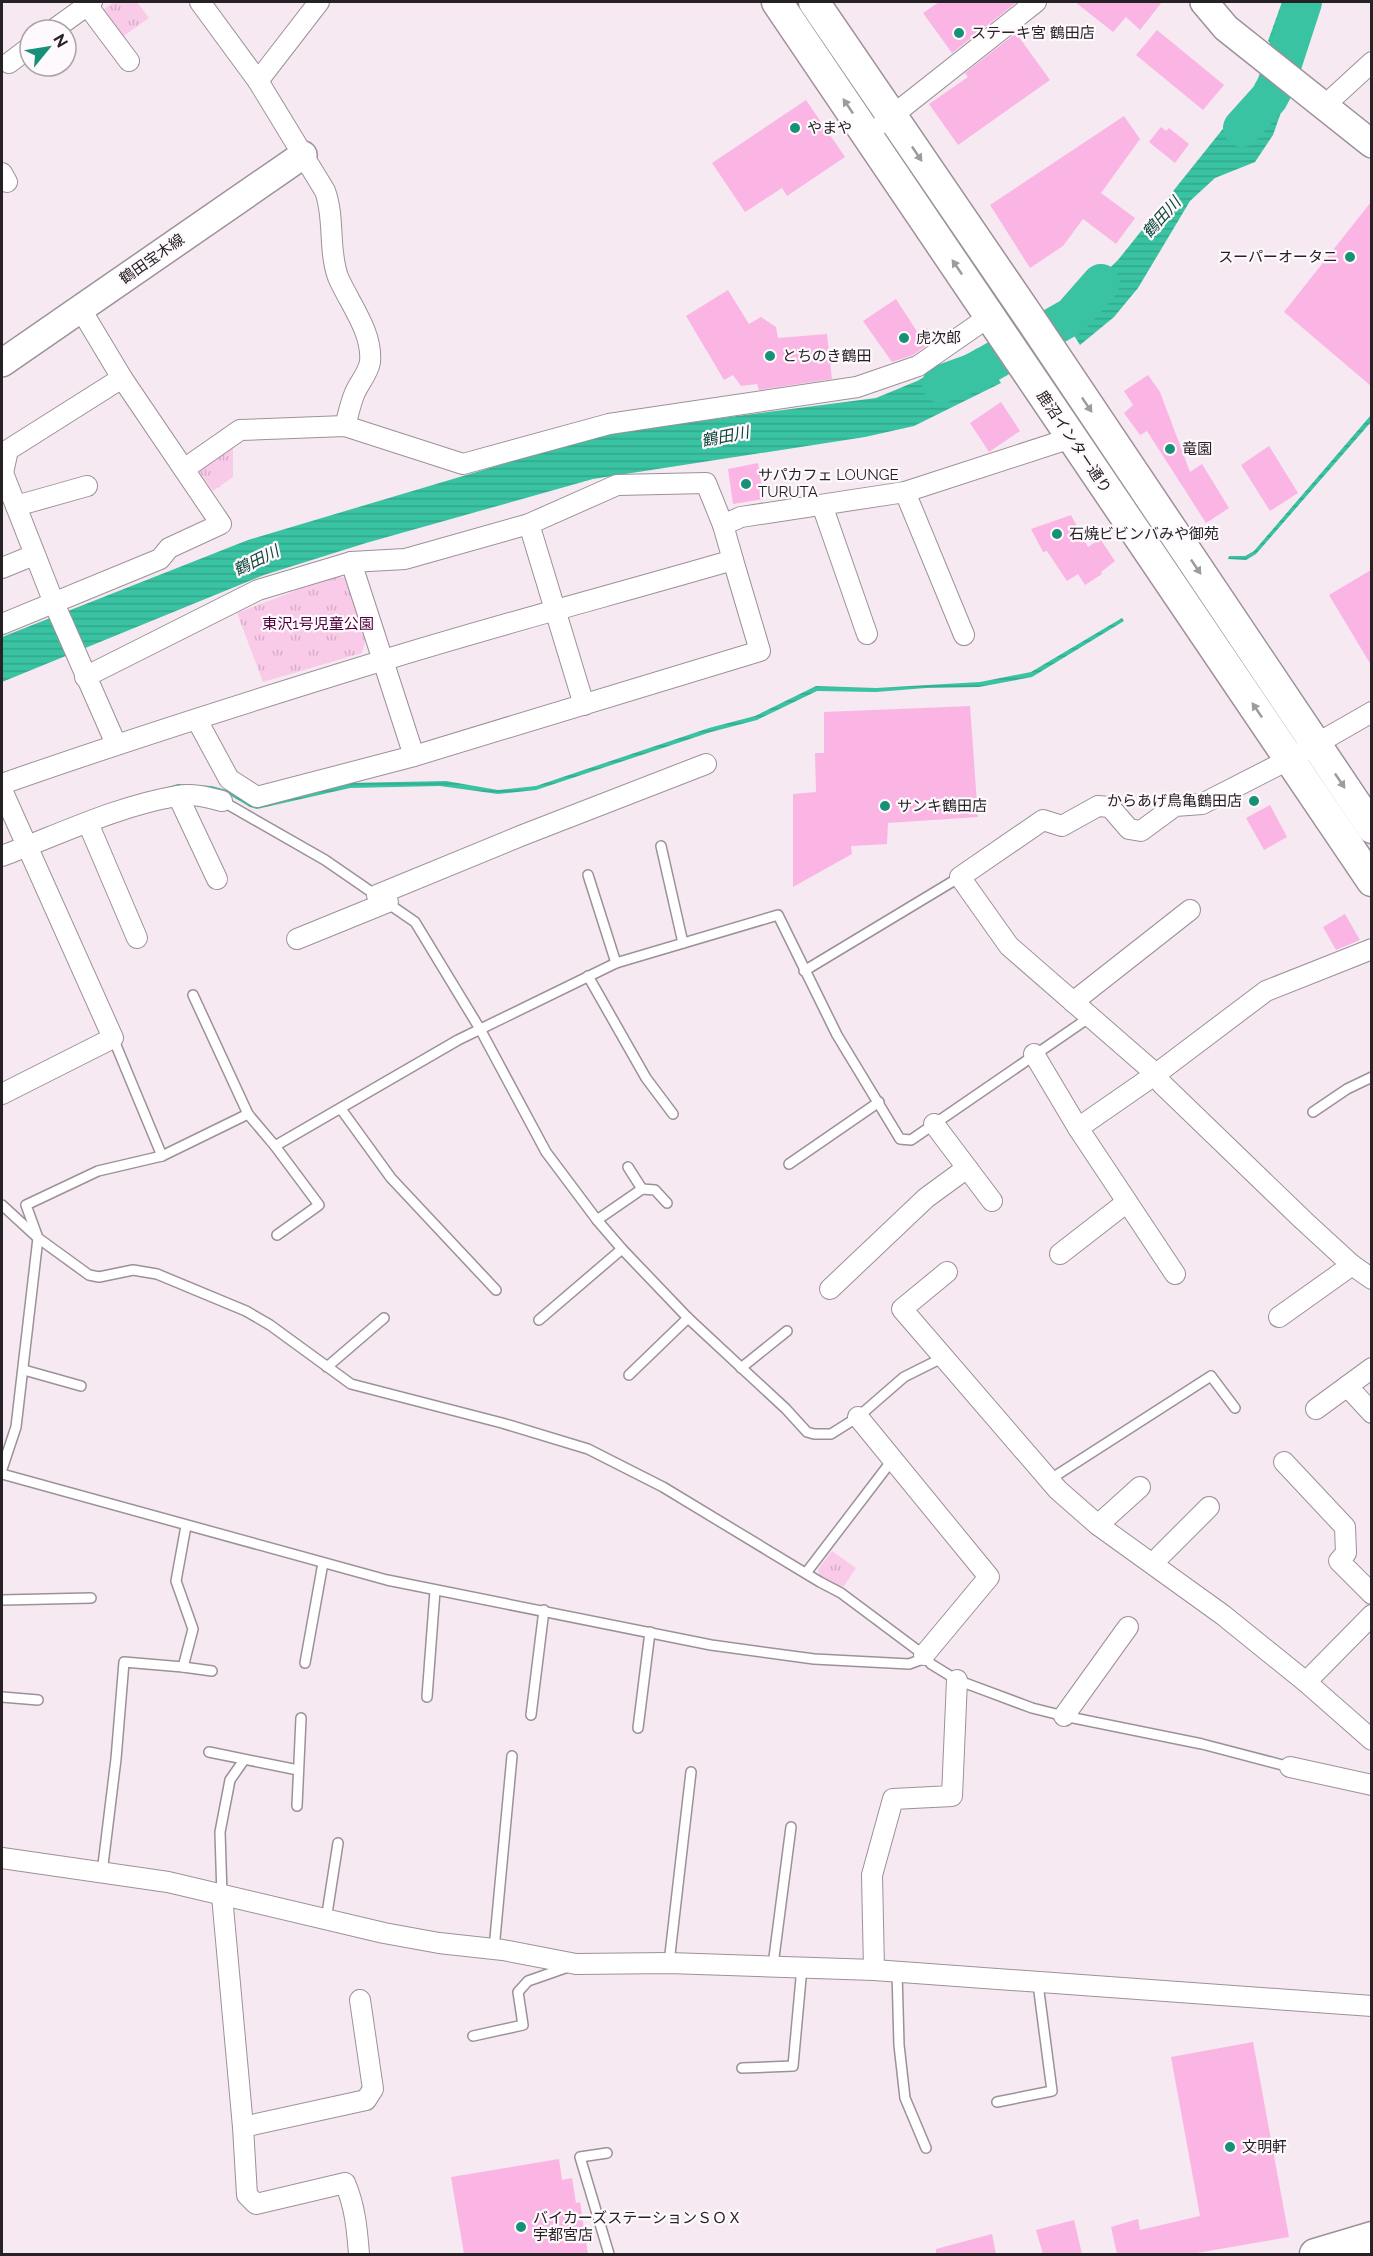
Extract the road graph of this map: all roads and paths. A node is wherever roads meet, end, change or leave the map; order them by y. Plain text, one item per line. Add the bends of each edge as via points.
1 (200, 2) edge
2 (319, 2) edge
3 (777, 2) edge
4 (814, 2) edge
5 (1035, 2) edge
6 (90, 3) edge
7 (1203, 3) edge
8 (69, 18) edge
9 (18, 56) edge
10 (129, 61) dead end
11 (1371, 62) edge
12 (9, 63) dead end
13 (258, 81) junction
14 (1324, 106) junction
15 (891, 117) junction
16 (867, 135) junction
17 (1371, 144) edge
18 (303, 155) junction
19 (80, 308) junction
20 (995, 323) junction
21 (2, 363) edge
22 (122, 378) junction
23 (345, 426) junction
24 (1071, 438) junction
25 (5, 446) edge
26 (184, 469) junction
27 (87, 486) dead end
28 (905, 492) junction
29 (822, 504) junction
30 (16, 506) junction
31 (529, 524) junction
32 (723, 525) junction
33 (34, 555) junction
34 (733, 560) junction
35 (351, 562) junction
36 (2, 568) edge
37 (54, 603) junction
38 (555, 612) junction
39 (2, 624) edge
40 (867, 634) dead end
41 (964, 634) dead end
42 (382, 660) junction
43 (85, 677) junction
44 (584, 705) junction
45 (1371, 712) edge
46 (196, 720) junction
47 (116, 744) junction
48 (1316, 744) junction
49 (414, 756) junction
50 (1290, 759) junction
51 (706, 764) dead end
52 (2, 784) edge
53 (2, 790) edge
54 (178, 796) junction
55 (222, 801) joint
56 (88, 823) junction
57 (1371, 828) edge
58 (28, 846) junction
59 (661, 846) dead end
60 (2, 856) edge
61 (588, 875) dead end
62 (960, 877) junction
63 (217, 879) dead end
64 (1371, 881) edge
65 (382, 898) junction
66 (1190, 909) dead end
67 (136, 938) dead end
68 (297, 939) dead end
69 (683, 943) junction
70 (1371, 949) edge
71 (616, 963) junction
72 (804, 971) junction
73 (588, 976) junction
74 (193, 994) dead end
75 (1073, 1002) junction
76 (1090, 1017) junction
77 (480, 1029) junction
78 (113, 1038) junction
79 (1034, 1054) junction
80 (1156, 1074) junction
81 (1371, 1077) edge
82 (2, 1094) edge
83 (879, 1102) junction
84 (341, 1109) junction
85 (1313, 1112) dead end
86 (248, 1114) junction
87 (673, 1114) dead end
88 (934, 1124) junction
89 (1078, 1128) junction
90 (275, 1146) junction
91 (162, 1156) junction
92 (789, 1164) dead end
93 (628, 1167) dead end
94 (968, 1168) junction
95 (642, 1189) junction
96 (992, 1201) dead end
97 (1127, 1202) junction
98 (667, 1203) dead end
99 (2, 1205) edge
100 (597, 1220) junction
101 (277, 1235) dead end
102 (38, 1238) junction
103 (622, 1249) junction
104 (1060, 1254) dead end
105 (1352, 1265) junction
106 (947, 1272) dead end
107 (1175, 1274) dead end
108 (1371, 1280) edge
109 (830, 1289) dead end
110 (496, 1290) dead end
111 (384, 1317) dead end
112 (1279, 1317) dead end
113 (688, 1318) junction
114 (539, 1320) dead end
115 (787, 1330) dead end
116 (944, 1357) junction
117 (327, 1366) junction
118 (741, 1368) junction
119 (1371, 1368) edge
120 (24, 1370) junction
121 (629, 1375) dead end
122 (81, 1386) dead end
123 (1347, 1386) junction
124 (1235, 1408) dead end
125 (1316, 1409) dead end
126 (1371, 1413) edge
127 (858, 1417) junction
128 (893, 1459) junction
129 (1284, 1462) dead end
130 (2, 1469) edge
131 (2, 1474) edge
132 (1049, 1480) junction
133 (1140, 1487) dead end
134 (1209, 1507) dead end
135 (1098, 1525) junction
136 (186, 1526) junction
137 (323, 1563) junction
138 (1154, 1563) junction
139 (807, 1573) junction
140 (435, 1591) junction
141 (1371, 1594) edge
142 (91, 1598) dead end
143 (2, 1600) edge
144 (544, 1610) junction
145 (1371, 1615) edge
146 (1128, 1627) dead end
147 (650, 1632) junction
148 (924, 1655) junction
149 (305, 1663) dead end
150 (183, 1667) junction
151 (212, 1671) dead end
152 (957, 1680) junction
153 (1306, 1682) junction
154 (2, 1697) edge
155 (427, 1697) dead end
156 (38, 1700) dead end
157 (531, 1715) dead end
158 (1064, 1716) junction
159 (301, 1718) dead end
160 (638, 1728) dead end
161 (1371, 1740) edge
162 (209, 1752) dead end
163 (512, 1756) dead end
164 (244, 1761) junction
165 (1290, 1767) joint
166 (298, 1770) junction
167 (691, 1772) dead end
168 (1371, 1785) edge
169 (297, 1806) dead end
170 (791, 1827) dead end
171 (338, 1843) dead end
172 (2, 1858) edge
173 (102, 1873) junction
174 (222, 1896) junction
175 (326, 1920) junction
176 (494, 1949) junction
177 (669, 1963) junction
178 (576, 1964) junction
179 (773, 1965) junction
180 (802, 1967) junction
181 (874, 1970) junction
182 (897, 1972) junction
183 (1038, 1984) junction
184 (360, 2000) dead end
185 (1371, 2006) edge
186 (473, 2036) dead end
187 (742, 2068) dead end
188 (998, 2102) dead end
189 (243, 2127) junction
190 (926, 2148) dead end
191 (607, 2153) dead end
192 (1371, 2237) edge
193 (359, 2254) edge
194 (609, 2254) edge
195 (1315, 2254) edge

1 - 13 street
2 - 13 street
16 -> 3 main road, 鹿沼インター通り
4 - 15 main road, 鹿沼インター通り
5 - 15 street
6 - 8 street
6 - 10 street
7 - 14 street via 1226,28
9 - 12 street
11 - 14 street
13 - 18 street
14 - 17 street
15 - 16 street
15 -> 48 main road, 鹿沼インター通り
20 -> 16 main road, 鹿沼インター通り
18 - 19 street, 鶴田宝木線
18 - 23 street via 331,206 338,276 370,348 370,364 354,394
19 - 21 street, 鶴田宝木線
19 - 22 street
20 - 23 street via 918,366 857,387 609,424 463,464
20 - 24 main road, 鹿沼インター通り
22 - 25 street
22 - 26 street
23 - 26 street via 240,430
24 - 28 street
50 -> 24 main road, 鹿沼インター通り
25 - 30 street via 3,472
26 - 37 street via 221,524 169,548 160,559
27 - 30 street
28 - 29 street
28 - 41 street
29 - 32 street via 741,517
29 - 40 street
30 - 33 street
31 - 32 street via 617,485 706,483
31 - 35 street via 405,559
31 - 38 street
32 - 34 street
33 - 36 street
33 - 37 street
34 - 38 street
34 - 44 street via 760,651
35 - 42 street
35 - 43 street via 258,590
37 - 39 street
37 - 43 street
38 - 42 street
38 - 44 street
42 - 46 street
42 - 49 street
43 - 47 street
44 - 49 street
45 - 48 street
46 - 47 street
46 - 49 street via 229,779 257,797
47 - 52 street
48 - 50 street
48 -> 57 main road, 鹿沼インター通り
50 - 62 street via 1202,804 1175,806 1141,831 1129,829 1110,807 1098,806 1062,826 1043,820
50 - 64 main road, 鹿沼インター通り
51 - 65 street via 523,835
53 - 58 street
54 - 55 street
54 - 56 street
54 - 63 street
55 - 65 lane
56 - 58 street
56 - 67 street
58 - 60 street
58 - 78 street
59 - 69 lane
61 - 71 lane
62 - 72 lane
62 - 75 street via 1009,946
65 - 68 street
65 - 77 lane via 415,922
66 - 75 street
69 - 71 lane
69 - 72 lane via 778,915
70 - 80 street via 1266,991
71 - 73 lane
72 - 83 lane via 837,1035
73 - 77 lane
73 - 87 lane via 646,1078
74 - 86 lane
75 - 76 street
76 - 79 lane
76 - 80 street
77 - 84 lane
77 - 100 lane via 546,1152
78 - 82 street
78 - 91 lane
79 - 88 lane
79 - 89 street
80 - 89 street
80 - 105 street
81 - 85 lane
83 - 88 lane via 900,1139 910,1140
83 - 92 lane
84 - 90 lane
84 - 110 lane via 391,1178
86 - 90 lane
86 - 91 lane
88 - 94 street
89 - 97 street
90 - 101 lane via 319,1205
91 - 102 lane via 98,1171 26,1206
93 - 95 lane
94 - 96 street
94 - 109 street via 926,1198
95 - 98 lane via 655,1190
95 - 100 lane
97 - 104 street
97 - 107 street
99 - 102 lane
100 - 103 lane
102 - 117 lane via 89,1275 99,1277 133,1270 157,1274 246,1311
102 - 120 lane
103 - 113 lane
103 - 114 lane
105 - 108 street
105 - 112 street
106 - 116 street via 902,1309
111 - 117 lane
113 - 118 lane
113 - 121 lane
115 - 118 lane
116 - 127 lane via 904,1377
116 - 132 street
117 - 139 lane via 351,1384 588,1449 663,1486
118 - 127 lane via 814,1434 831,1434
119 - 123 street
120 - 122 lane
120 - 130 lane via 16,1427
123 - 125 street
123 - 126 street
124 - 132 lane via 1211,1376
127 - 128 street
128 - 139 lane
128 - 148 street via 989,1577
129 - 141 street via 1345,1527 1346,1553 1339,1561
131 - 136 lane
132 - 135 street
133 - 135 street
134 - 138 street
135 - 138 street
136 - 137 lane
136 - 150 lane via 177,1581 193,1629
137 - 140 lane
137 - 149 lane
138 - 153 street
139 - 148 lane via 841,1593
140 - 144 lane
140 - 155 lane
142 - 143 lane
144 - 147 lane
144 - 157 lane
145 - 153 street
146 - 158 street
147 - 148 lane via 814,1659 909,1664
147 - 160 lane
148 - 152 lane
150 - 151 lane
150 - 173 lane via 124,1662
152 - 158 lane
152 - 181 street via 952,1796 893,1799 872,1875
153 - 161 street
154 - 156 lane
158 - 165 lane via 1202,1744
159 - 166 lane
162 - 164 lane
163 - 176 lane
164 - 166 lane
164 - 174 lane via 230,1780 220,1832
165 - 168 street
166 - 169 lane
167 - 177 lane
170 - 179 lane
171 - 175 lane
172 - 173 street
173 - 174 street via 168,1882
174 - 175 street
174 - 189 street
175 - 176 street via 439,1943
176 - 178 street
177 - 178 street
177 - 179 street
178 - 186 lane via 528,1981 518,1992 523,2025
179 - 180 street
180 - 181 street
180 - 187 lane via 793,2066
181 - 182 street
182 - 183 street
182 - 190 lane via 905,2098
183 - 185 street
183 - 188 lane via 1052,2091
184 - 189 street via 373,2089 366,2100
189 - 193 street via 247,2195 256,2204 345,2183 356,2219
191 - 194 lane via 580,2157
192 - 195 main road

